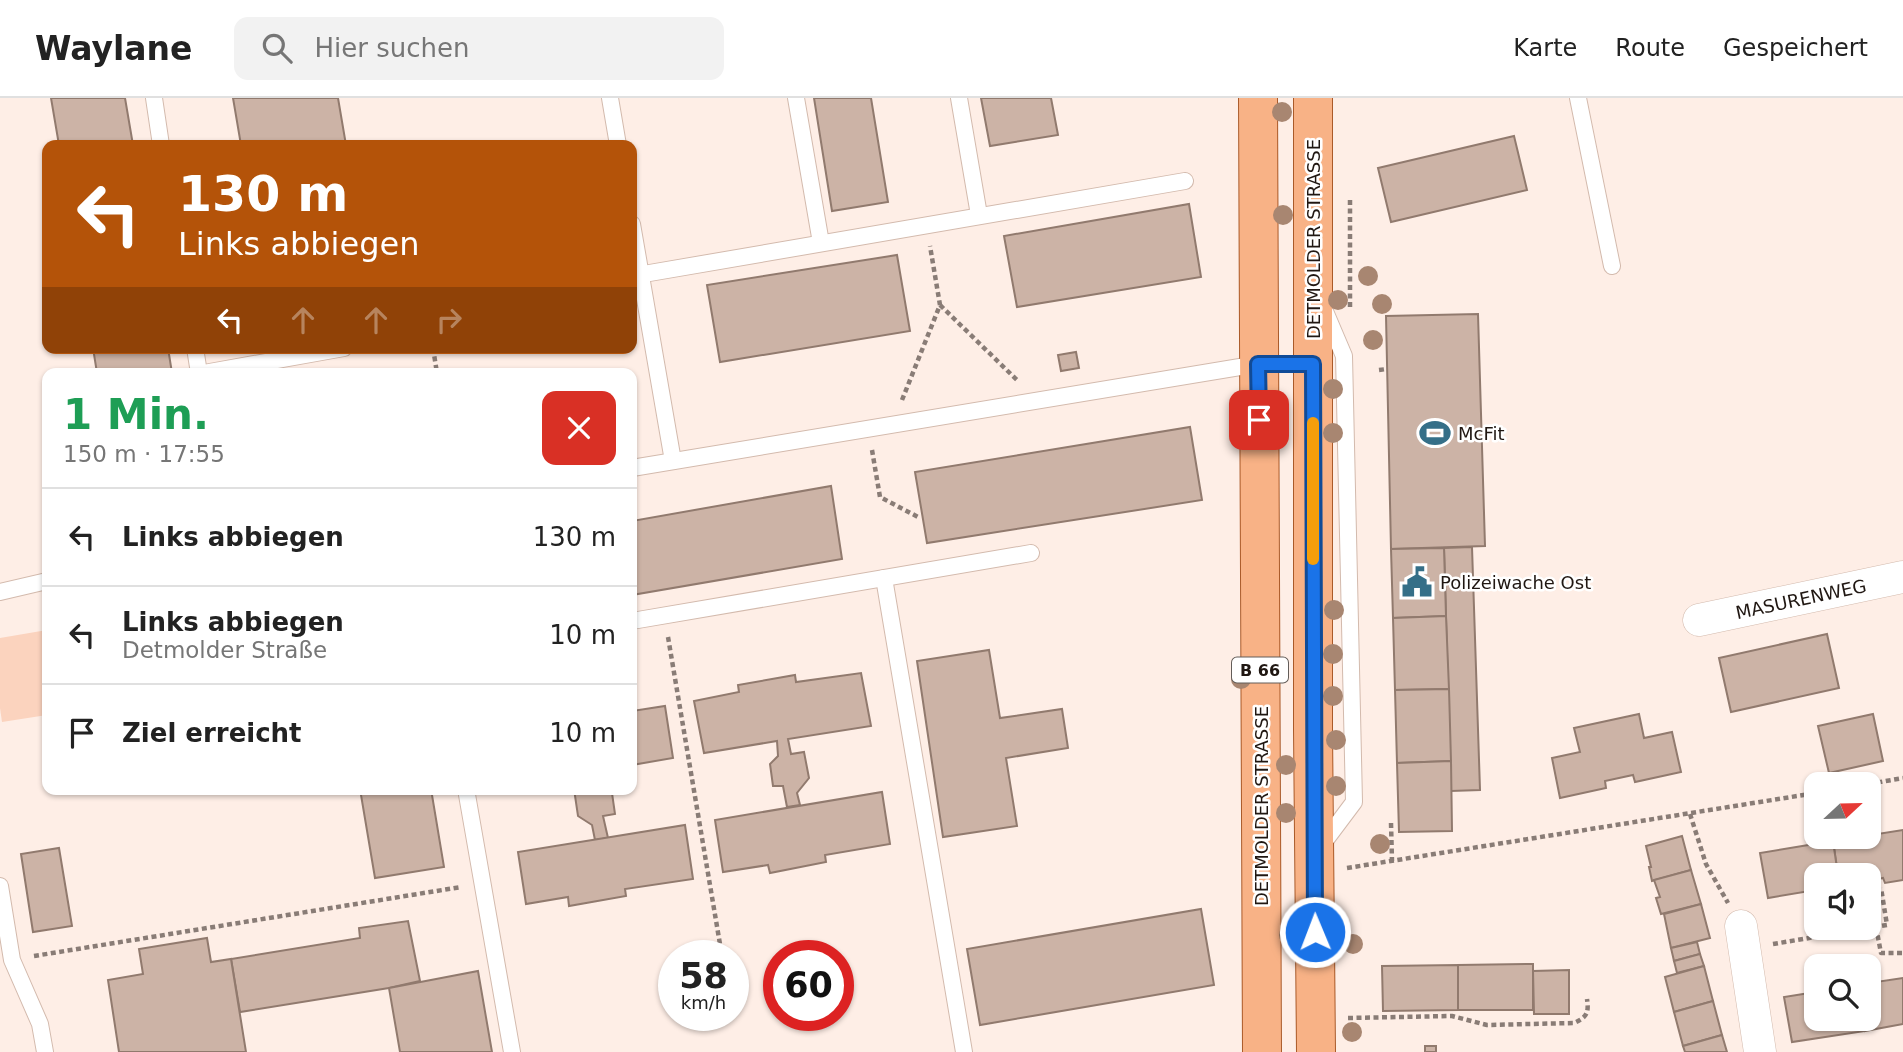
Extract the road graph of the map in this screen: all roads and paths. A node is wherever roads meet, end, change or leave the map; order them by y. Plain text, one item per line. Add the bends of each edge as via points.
1 (154, 98) edge
2 (610, 98) edge
3 (796, 98) edge
4 (959, 98) edge
5 (1258, 98) edge
6 (1313, 98) edge
7 (1578, 98) edge
8 (160, 140) edge
9 (617, 140) edge
10 (1185, 181) dead end
11 (979, 215) junction
12 (927, 224) junction
13 (821, 243) junction
14 (1612, 266) dead end
15 (637, 276) edge
16 (637, 281) edge
17 (1314, 285) junction
18 (940, 305) junction
19 (310, 354) edge
20 (1258, 364) junction
21 (1313, 364) junction
22 (230, 368) edge
23 (1387, 369) dead end
24 (1379, 370) dead end
25 (1028, 402) junction
26 (905, 422) junction
27 (869, 428) junction
28 (673, 461) junction
29 (637, 467) edge
30 (920, 518) dead end
31 (1031, 553) dead end
32 (884, 578) junction
33 (1903, 578) edge
34 (42, 582) edge
35 (0, 592) edge
36 (664, 615) junction
37 (637, 620) edge
38 (1699, 620) dead end
39 (1903, 778) edge
40 (1881, 782) edge
41 (467, 795) edge
42 (1804, 795) edge
43 (1690, 814) junction
44 (1391, 823) dead end
45 (1392, 861) junction
46 (1325, 863) junction
47 (482, 883) junction
48 (0, 886) edge
49 (1881, 888) dead end
50 (1881, 926) edge
51 (1804, 932) edge
52 (1743, 937) junction
53 (719, 940) edge
54 (1878, 940) edge
55 (1903, 953) edge
56 (12, 960) junction
57 (1587, 999) dead end
58 (1336, 1018) dead end
59 (45, 1052) edge
60 (512, 1052) edge
61 (964, 1052) edge
62 (1262, 1052) edge
63 (1316, 1052) edge
64 (1760, 1052) edge

1 - 8 lane
2 - 9 lane
3 - 13 lane
4 - 11 lane
5 - 20 main road, DETMOLDER STRASSE / B 66
6 - 17 main road, DETMOLDER STRASSE / B 66
7 - 14 lane
10 - 11 lane
11 - 12 lane
12 - 13 lane
12 - 18 path
13 - 15 lane
16 - 28 lane
17 - 21 main road, DETMOLDER STRASSE / B 66
17 - 46 lane via 1344,356 1354,802
18 - 25 path via 1017,379
18 - 26 path via 902,398
19 - 22 lane
20 - 21 main road
20 - 25 lane
20 - 62 main road, DETMOLDER STRASSE / B 66
21 - 46 main road, DETMOLDER STRASSE / B 66
23 - 24 path
25 - 26 lane
26 - 27 lane
27 - 28 lane
27 - 30 path via 880,497
28 - 29 lane
31 - 32 lane
32 - 36 lane
32 - 61 lane
33 - 38 street, MASURENWEG
34 - 35 lane
36 - 37 lane
36 - 53 path
39 - 40 path
41 - 47 lane
42 - 43 path
43 - 45 path
43 - 52 path via 1706,864
44 - 45 path
45 - 46 path
46 - 63 main road, DETMOLDER STRASSE / B 66
47 - 56 path
47 - 60 lane
48 - 56 lane
49 - 50 path via 1887,925
51 - 52 path
52 - 64 street
54 - 55 path via 1881,953
56 - 59 lane via 40,1024
57 - 58 path via 1585,1018 1574,1023 1487,1025 1452,1016

